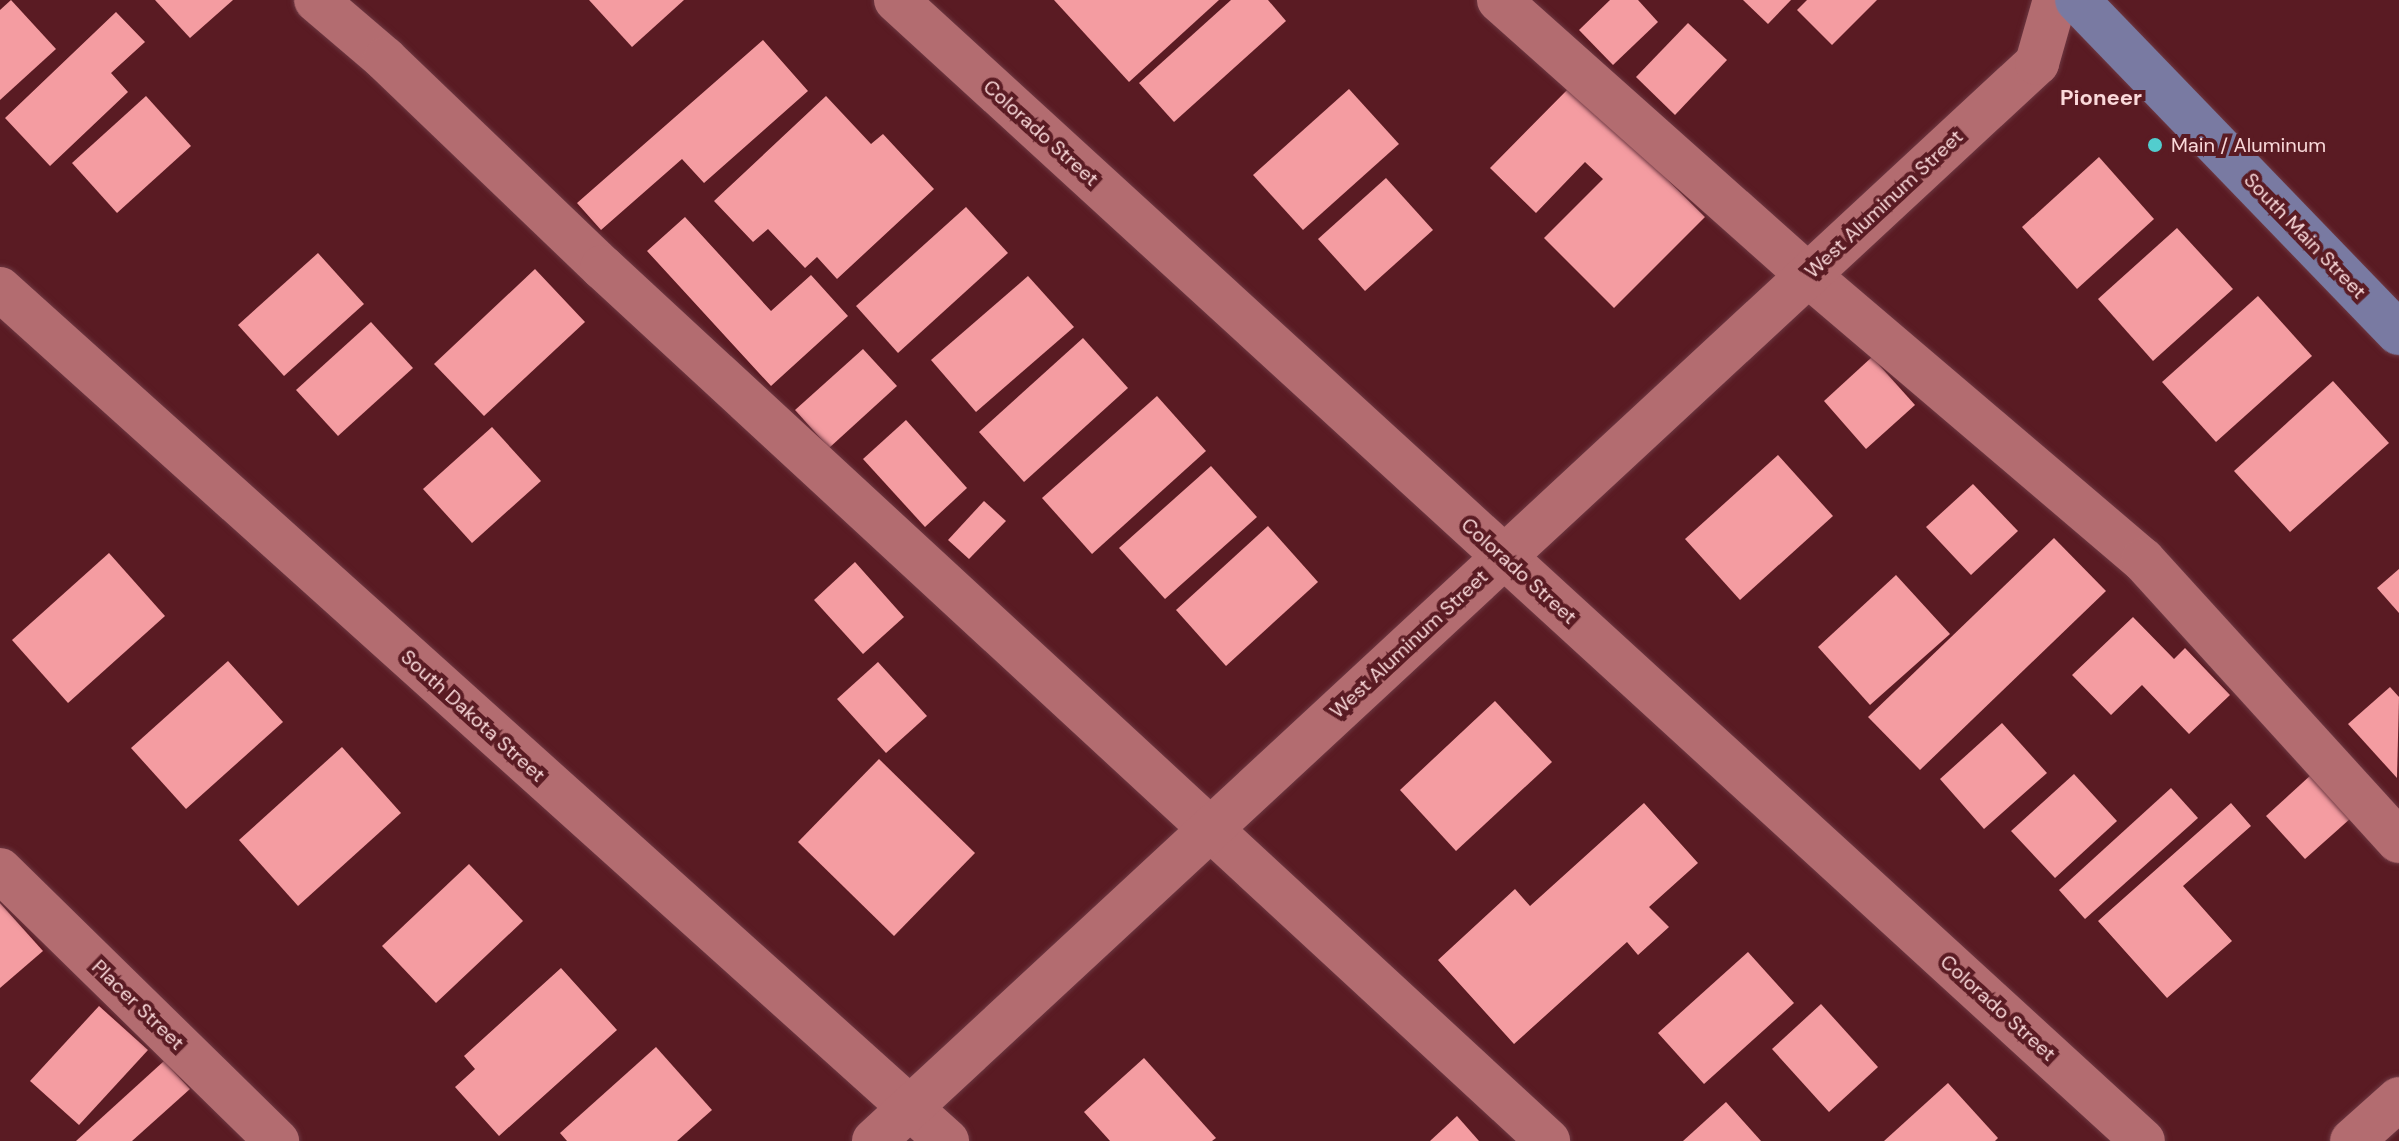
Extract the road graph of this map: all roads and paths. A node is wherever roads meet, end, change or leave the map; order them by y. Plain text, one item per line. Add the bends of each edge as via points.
1 (316, 0) edge
2 (896, 0) edge
3 (1499, 0) edge
4 (2055, 0) edge
5 (2077, 0) edge
6 (1808, 275) junction
7 (0, 289) edge
8 (2399, 333) edge
9 (1503, 557) junction
10 (1212, 827) junction
11 (2399, 841) edge
12 (0, 870) edge
13 (2399, 1099) edge
14 (909, 1109) junction
15 (277, 1141) edge
16 (874, 1141) edge
17 (947, 1141) edge
18 (1548, 1141) edge
19 (2143, 1141) edge
20 (2352, 1141) edge

1 - 10 street
2 - 9 street, Colorado Street
3 - 6 street
4 - 6 street, West Aluminum Street via 2037,63
5 - 8 main road, South Main Street
6 - 9 street, West Aluminum Street
6 - 11 street via 2143,560
7 - 14 street, South Dakota Street
9 - 10 street, West Aluminum Street
9 - 19 street, Colorado Street
10 - 14 street, West Aluminum Street
10 - 18 street
12 - 15 street, Placer Street
13 - 20 street
14 - 16 street, West Aluminum Street
14 - 17 street, South Dakota Street

